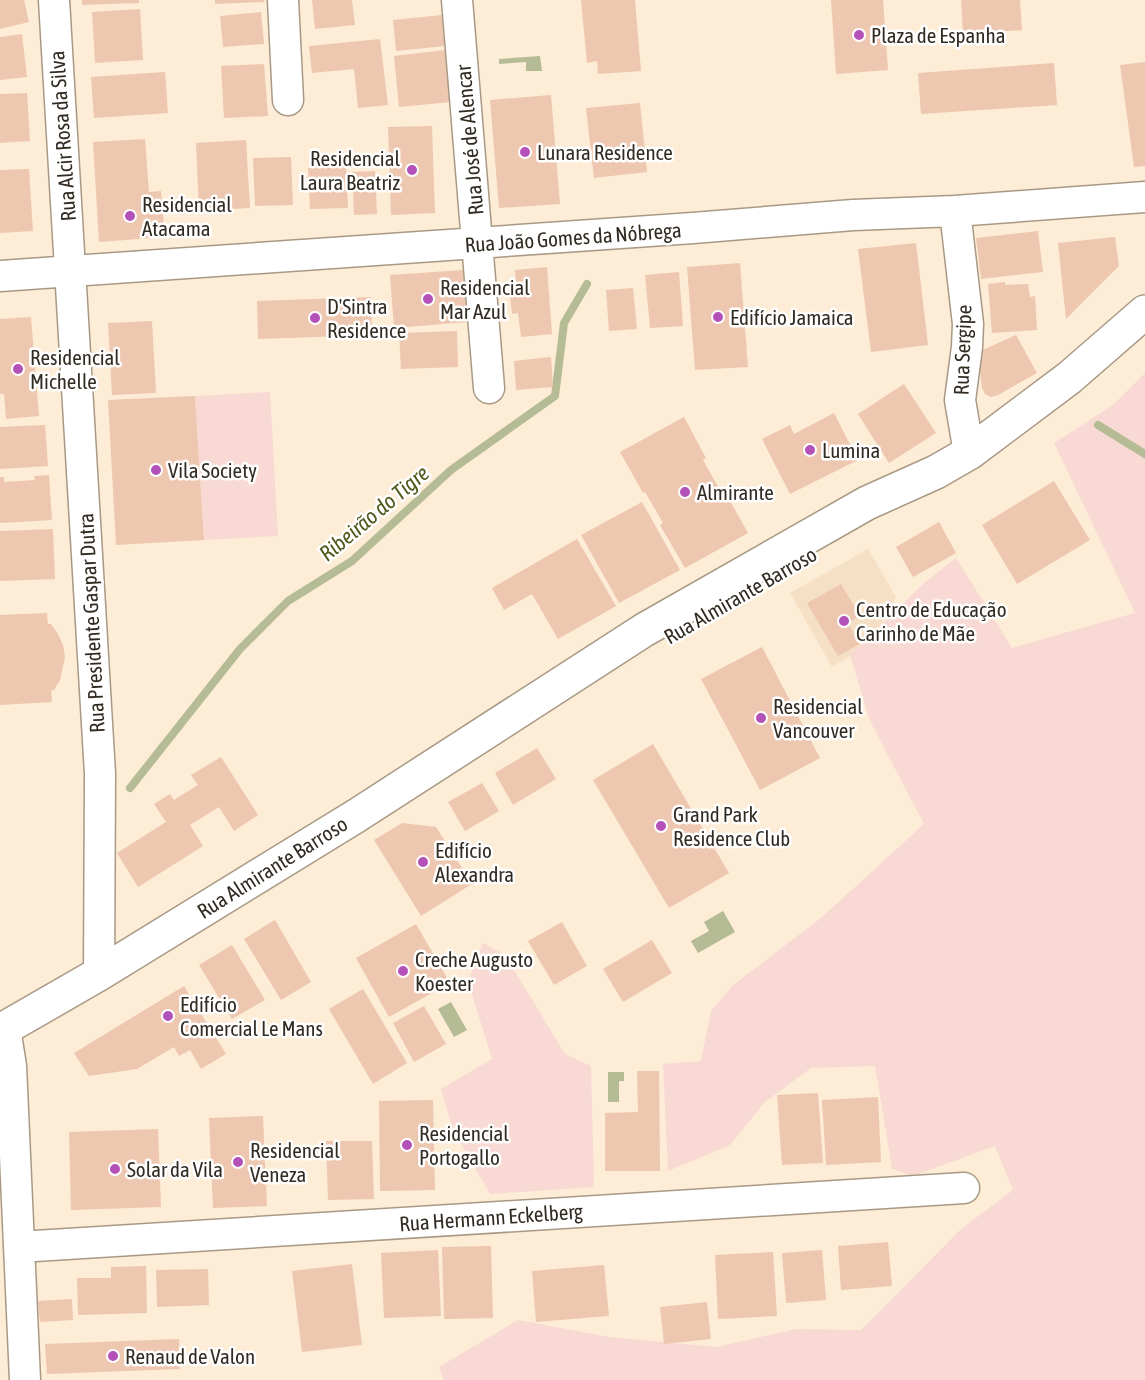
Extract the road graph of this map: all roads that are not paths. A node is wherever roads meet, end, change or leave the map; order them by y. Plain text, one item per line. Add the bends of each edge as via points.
1 (54, 0) edge
2 (284, 0) edge
3 (457, 0) edge
4 (288, 100) dead end
5 (1145, 197) edge
6 (955, 211) junction
7 (478, 244) junction
8 (70, 272) junction
9 (0, 276) edge
10 (1145, 312) edge
11 (489, 388) dead end
12 (969, 453) junction
13 (99, 974) junction
14 (2, 1031) edge
15 (964, 1188) dead end
16 (19, 1247) junction
17 (25, 1380) edge

1 - 8 street, Rua Alcir Rosa da Silva
2 - 4 street
3 - 7 street, Rua José de Alencar
5 - 6 street, Rua João Gomes da Nóbrega
6 - 7 street, Rua João Gomes da Nóbrega via 853,215
6 - 12 street, Rua Sergipe via 968,324 960,400
7 - 8 street, Rua João Gomes da Nóbrega
7 - 11 street, Rua José de Alencar
8 - 9 street, Rua João Gomes da Nóbrega
8 - 13 street, Rua Presidente Gaspar Dutra via 100,774
10 - 12 main road, Rua Almirante Barroso via 1069,378
12 - 13 main road, Rua Almirante Barroso via 867,503 644,630 356,816
13 - 14 main road, Rua Almirante Barroso
14 - 16 street via 11,1066
15 - 16 street, Rua Hermann Eckelberg
16 - 17 street

